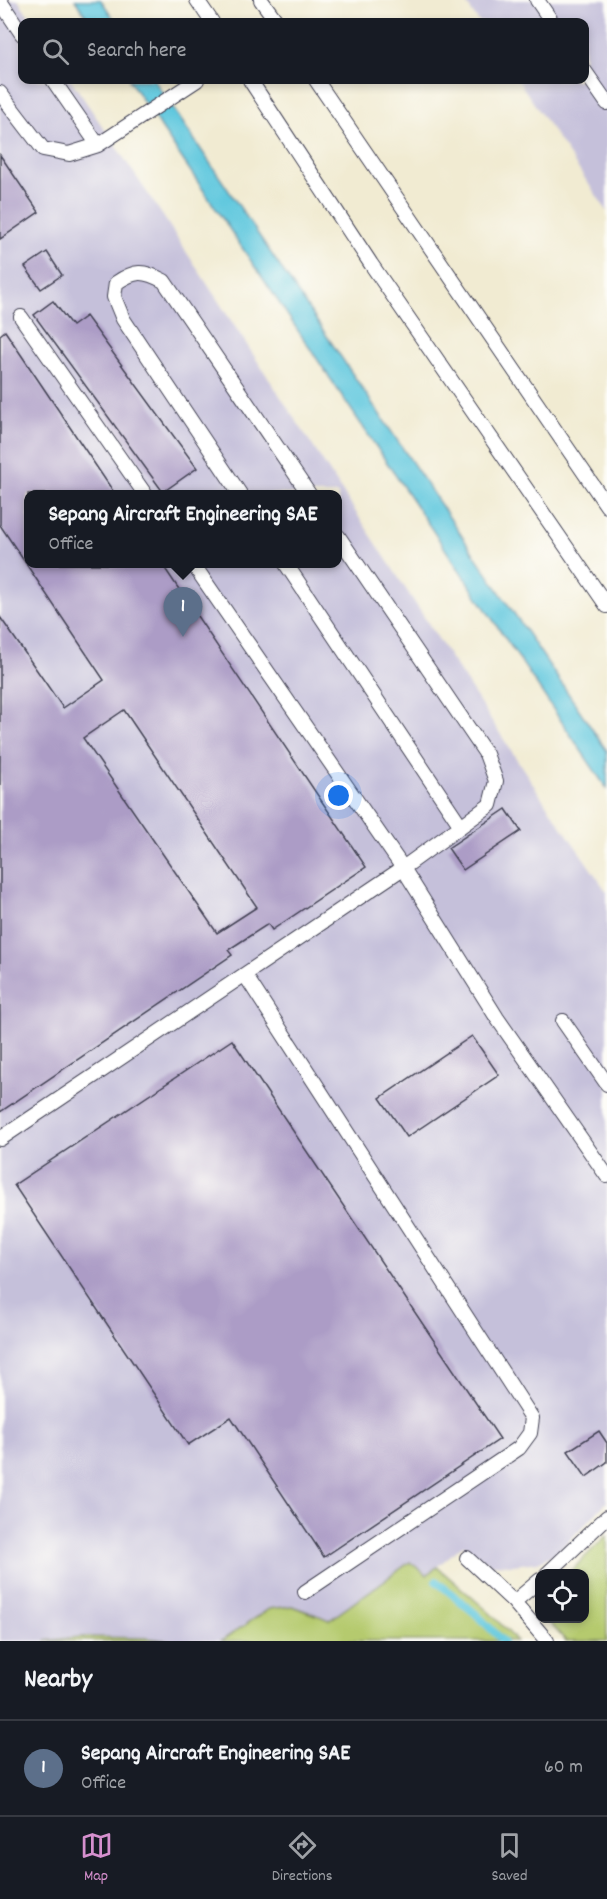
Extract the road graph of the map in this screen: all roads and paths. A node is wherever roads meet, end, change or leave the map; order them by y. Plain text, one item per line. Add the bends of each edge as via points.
1 (197, 0) edge
2 (261, 0) edge
3 (537, 0) edge
4 (0, 1) edge
5 (209, 18) edge
6 (274, 18) edge
7 (549, 18) edge
8 (18, 28) edge
9 (589, 76) edge
10 (56, 84) edge
11 (191, 84) edge
12 (253, 84) edge
13 (319, 84) edge
14 (0, 93) edge
15 (607, 103) edge
16 (98, 145) junction
17 (21, 317) dead end
18 (142, 490) edge
19 (237, 490) edge
20 (306, 490) edge
21 (607, 506) edge
22 (342, 542) edge
23 (196, 568) edge
24 (289, 568) edge
25 (607, 606) edge
26 (461, 826) junction
27 (403, 867) junction
28 (245, 975) junction
29 (563, 1021) dead end
30 (607, 1084) edge
31 (0, 1139) edge
32 (607, 1176) edge
33 (607, 1517) edge
34 (466, 1558) dead end
35 (552, 1569) edge
36 (535, 1584) edge
37 (305, 1592) dead end
38 (514, 1602) junction
39 (547, 1641) edge

1 - 5 lane
2 - 6 lane
3 - 7 lane
4 - 8 lane
9 - 15 lane
10 - 16 lane
11 - 16 lane
12 - 25 lane via 371,264
13 - 21 lane
14 - 16 lane via 43,149 69,154
17 - 18 lane
19 - 20 lane via 123,319 114,297 116,283 131,273 148,273 164,281
22 - 26 lane via 486,754 496,781 490,805
23 - 27 lane
24 - 26 lane
26 - 27 lane
27 - 28 lane
27 - 32 lane via 498,1018
28 - 31 lane
28 - 37 lane via 532,1418 530,1433 519,1448
29 - 30 lane
33 - 35 lane
34 - 38 lane
36 - 38 lane
38 - 39 lane

